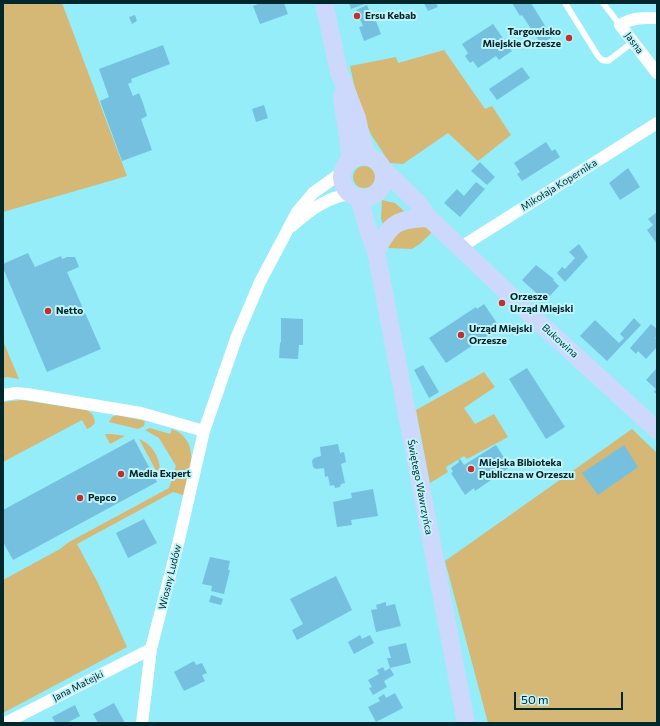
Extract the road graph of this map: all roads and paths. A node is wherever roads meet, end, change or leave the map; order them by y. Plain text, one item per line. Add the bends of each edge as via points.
1 (324, 3) edge
2 (565, 3) edge
3 (603, 3) edge
4 (657, 18) edge
5 (620, 25) junction
6 (633, 42) junction
7 (339, 72) junction
8 (657, 73) edge
9 (657, 123) edge
10 (368, 157) junction
11 (347, 166) junction
12 (382, 169) junction
13 (366, 195) junction
14 (429, 218) junction
15 (286, 233) junction
16 (460, 247) junction
17 (376, 251) junction
18 (3, 395) edge
19 (657, 430) edge
20 (204, 431) junction
21 (152, 649) junction
22 (5, 723) edge
23 (142, 723) edge
24 (466, 723) edge

1 - 7 street
2 - 6 lane via 602,60 608,61
3 - 5 lane
4 - 5 street, Jasna via 636,18
5 - 6 street, Jasna
6 - 8 street, Jasna
7 - 10 street via 357,118
7 - 11 street via 350,145
9 - 16 street, Mikołaja Kopernika
10 - 11 street via 357,157
10 - 12 street via 375,160
11 - 13 street via 343,182 346,189
11 - 15 street, Wiosny Ludów via 308,198
12 - 13 street via 384,180
12 - 14 street, Bukowina via 418,203
13 - 14 street, Bukowina via 391,195
13 - 15 street, Wiosny Ludów via 338,196 301,218
13 - 17 street, Świętego Wawrzyńca via 363,211 368,233
14 - 16 street, Bukowina
14 - 17 street via 407,219 397,223 388,230
15 - 20 street, Wiosny Ludów via 269,262 249,306
16 - 19 street, Bukowina
17 - 24 street, Świętego Wawrzyńca
18 - 20 street via 27,394 106,406
20 - 21 street, Wiosny Ludów
21 - 22 street, Jana Matejki
21 - 23 street, Wiosny Ludów

